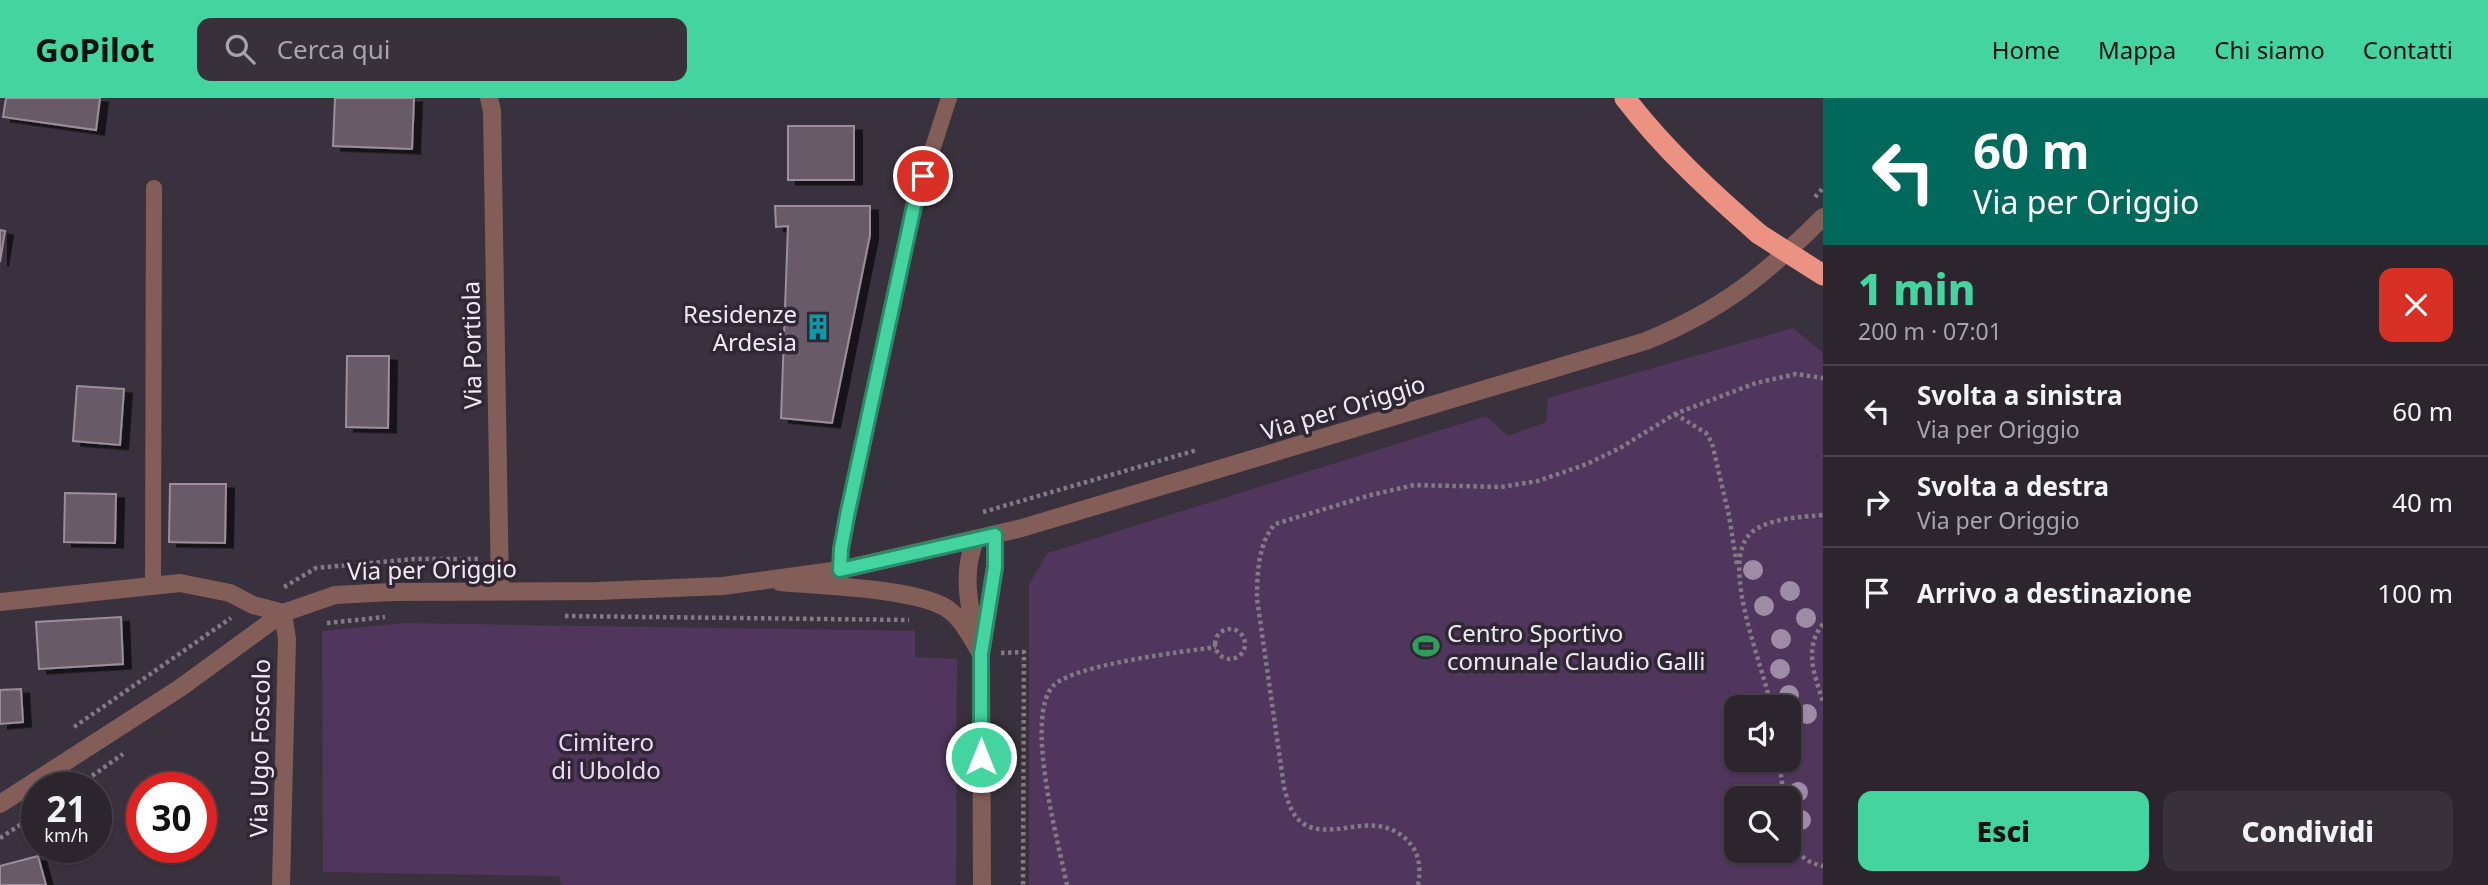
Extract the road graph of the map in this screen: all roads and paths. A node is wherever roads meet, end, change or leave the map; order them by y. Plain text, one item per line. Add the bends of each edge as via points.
1 (489, 98) edge
2 (949, 98) edge
3 (1625, 98) edge
4 (1634, 98) edge
5 (1648, 127) junction
6 (154, 188) dead end
7 (1823, 217) edge
8 (1823, 275) edge
9 (1823, 378) edge
10 (1675, 414) junction
11 (1823, 515) edge
12 (995, 535) junction
13 (976, 539) junction
14 (840, 570) junction
15 (1739, 580) junction
16 (767, 581) junction
17 (153, 586) junction
18 (500, 591) junction
19 (0, 602) edge
20 (283, 613) junction
21 (395, 616) dead end
22 (557, 616) dead end
23 (918, 621) dead end
24 (1823, 624) edge
25 (287, 639) junction
26 (1216, 646) junction
27 (1013, 652) dead end
28 (981, 654) junction
29 (1768, 695) edge
30 (1823, 702) edge
31 (129, 750) dead end
32 (98, 772) edge
33 (0, 804) edge
34 (21, 824) edge
35 (0, 838) edge
36 (1801, 855) edge
37 (1823, 866) edge
38 (281, 885) edge
39 (982, 885) edge
40 (1023, 885) edge
41 (1067, 885) edge
42 (1418, 885) edge

1 - 18 street, Via Portiola
2 - 14 lane via 914,206
3 - 5 highway
4 - 5 highway
5 - 8 highway, bridge via 1759,234
6 - 17 lane
7 - 12 street, Via per Origgio via 1733,297 1646,341
9 - 10 path via 1796,374 1756,383
10 - 15 path via 1706,433 1712,443
10 - 42 path via 1609,454 1538,481 1501,487 1396,488 1275,524 1268,531 1257,575 1257,599 1289,806 1297,819 1318,829 1379,825 1399,833 1419,860
11 - 15 path via 1756,528 1741,547
12 - 13 street, Via per Origgio
12 - 28 street via 995,567
13 - 14 street, Via per Origgio
13 - 28 street via 970,552 968,585
14 - 16 street, Via per Origgio
15 - 29 path
16 - 18 street, Via per Origgio
16 - 28 street via 910,594 940,604 951,610
17 - 19 street
17 - 20 street via 180,583 230,593
18 - 20 street, Via per Origgio via 335,595
20 - 25 street, Via Ugo Foscolo
20 - 33 street, Via per Origgio via 180,688
21 - 25 path via 319,624
22 - 23 path
24 - 30 path via 1811,648
25 - 38 street, Via Ugo Foscolo
26 - 26 path via 1217,637 1230,629 1242,636 1245,645 1238,657 1229,659 1220,655
26 - 41 path via 1072,674 1054,686 1041,723 1045,773
27 - 40 path via 1024,652
28 - 39 street
31 - 32 path
34 - 35 path
36 - 37 path via 1811,864

